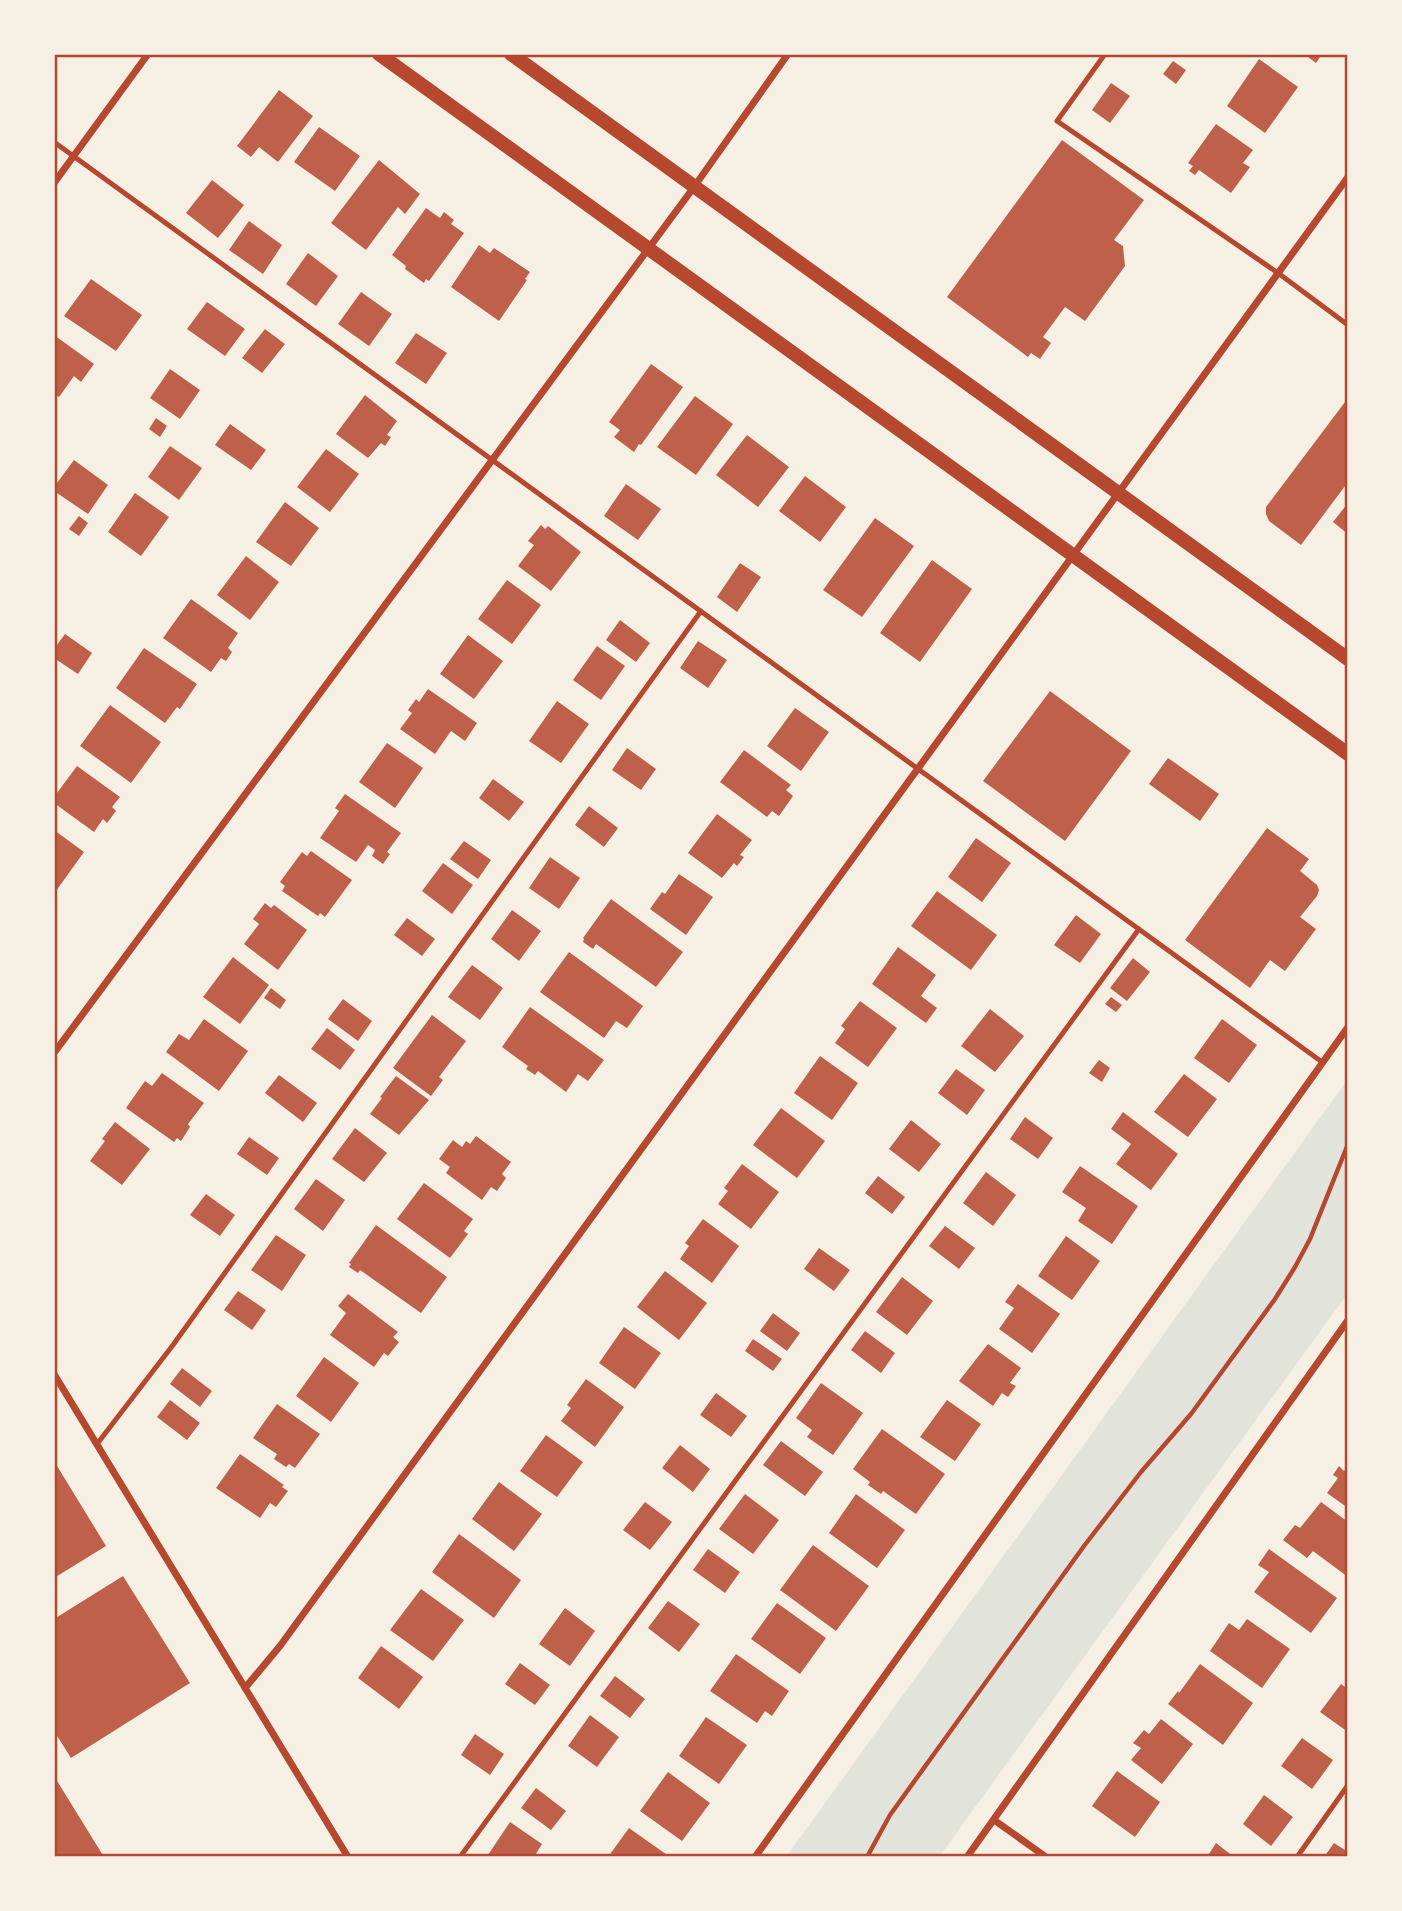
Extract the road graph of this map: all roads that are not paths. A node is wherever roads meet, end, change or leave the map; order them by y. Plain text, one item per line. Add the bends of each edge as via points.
1 (148, 54) edge
2 (379, 54) edge
3 (512, 54) edge
4 (788, 54) edge
5 (1105, 54) edge
6 (54, 142) edge
7 (74, 156) junction
8 (1348, 177) edge
9 (54, 183) edge
10 (694, 187) junction
11 (648, 249) junction
12 (1278, 273) junction
13 (1348, 325) edge
14 (493, 459) junction
15 (1117, 493) junction
16 (1072, 555) junction
17 (701, 611) junction
18 (1348, 659) edge
19 (1348, 754) edge
20 (916, 769) junction
21 (1139, 929) junction
22 (1348, 1027) edge
23 (54, 1053) edge
24 (1322, 1062) junction
25 (1348, 1320) edge
26 (54, 1374) edge
27 (97, 1444) junction
28 (245, 1688) junction
29 (1348, 1785) edge
30 (994, 1820) junction
31 (348, 1857) edge
32 (460, 1857) edge
33 (755, 1857) edge
34 (967, 1857) edge
35 (1046, 1857) edge
36 (1297, 1857) edge

1 - 7 street
2 - 11 main road
3 - 10 main road
4 - 10 street
5 - 12 lane via 1057,121
6 - 7 lane
7 - 9 street
7 - 14 lane
8 - 12 street
10 - 11 street
10 - 15 main road
11 - 14 street
11 - 16 main road
12 - 13 lane
12 - 15 street
14 - 17 lane
14 - 23 street
15 - 16 street
15 - 18 main road
16 - 19 main road
16 - 20 street
17 - 20 lane
17 - 27 lane
20 - 21 lane
20 - 28 street
21 - 24 lane
21 - 32 lane
22 - 24 street
24 - 33 street
25 - 30 street
26 - 27 street
27 - 28 street
28 - 31 street
29 - 36 lane
30 - 34 street
30 - 35 street

